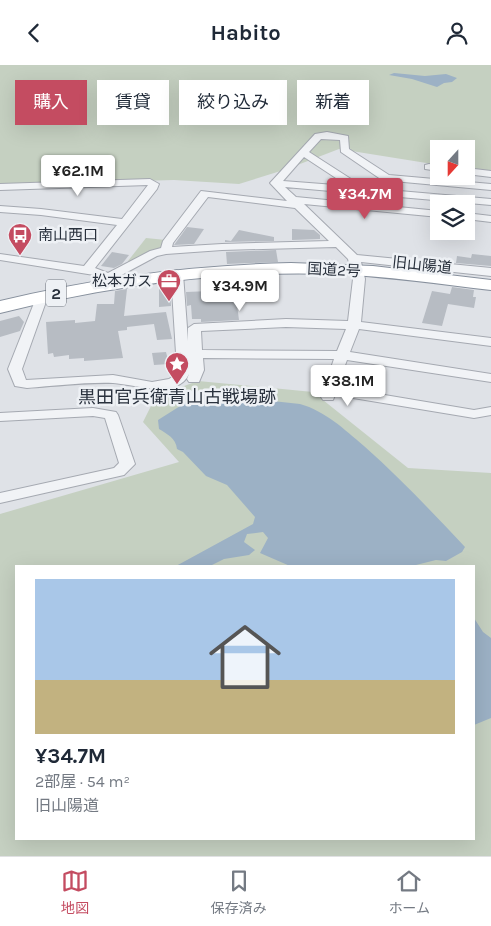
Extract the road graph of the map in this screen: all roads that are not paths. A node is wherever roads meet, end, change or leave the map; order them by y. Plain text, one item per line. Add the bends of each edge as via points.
1 (303, 152) junction
2 (475, 172) edge
3 (491, 174) edge
4 (275, 183) junction
5 (0, 187) edge
6 (491, 187) edge
7 (362, 191) junction
8 (294, 202) junction
9 (491, 202) edge
10 (0, 209) edge
11 (430, 213) edge
12 (475, 217) edge
13 (491, 219) edge
14 (124, 223) junction
15 (338, 244) junction
16 (166, 251) junction
17 (0, 257) edge
18 (356, 265) junction
19 (87, 270) junction
20 (491, 273) edge
21 (177, 274) junction
22 (111, 279) junction
23 (491, 285) edge
24 (42, 296) junction
25 (0, 307) edge
26 (354, 325) junction
27 (491, 342) edge
28 (195, 355) junction
29 (342, 355) junction
30 (491, 378) edge
31 (194, 379) dead end
32 (491, 411) edge
33 (0, 417) edge
34 (0, 498) edge

1 - 4 street
1 - 6 street via 318,136 345,138 344,150 386,178
1 - 7 street
2 - 3 street
4 - 7 street
4 - 8 street
5 - 14 street via 154,184
7 - 9 street
8 - 11 street
8 - 15 street
8 - 16 street via 205,193 167,243
10 - 14 street
12 - 13 street
14 - 19 street
15 - 16 street
15 - 18 street
16 - 22 street via 154,253
17 - 19 street
18 - 20 street, 旧山陽道
18 - 21 highway, 国道2号 / 2
18 - 23 highway, 国道2号 / 2
18 - 26 street via 359,279
19 - 22 street
21 - 22 highway, 国道2号 / 2
21 - 24 street via 184,369 181,377 173,382 152,386 113,379 20,383 15,369
22 - 24 highway, 国道2号 / 2
24 - 25 highway, 国道2号 / 2
26 - 27 street
26 - 28 street via 286,323 194,328
26 - 29 street
28 - 29 street
28 - 31 street via 197,370
29 - 30 street
29 - 32 street via 329,393 474,415
33 - 34 street via 93,412 111,415 127,464 119,472

